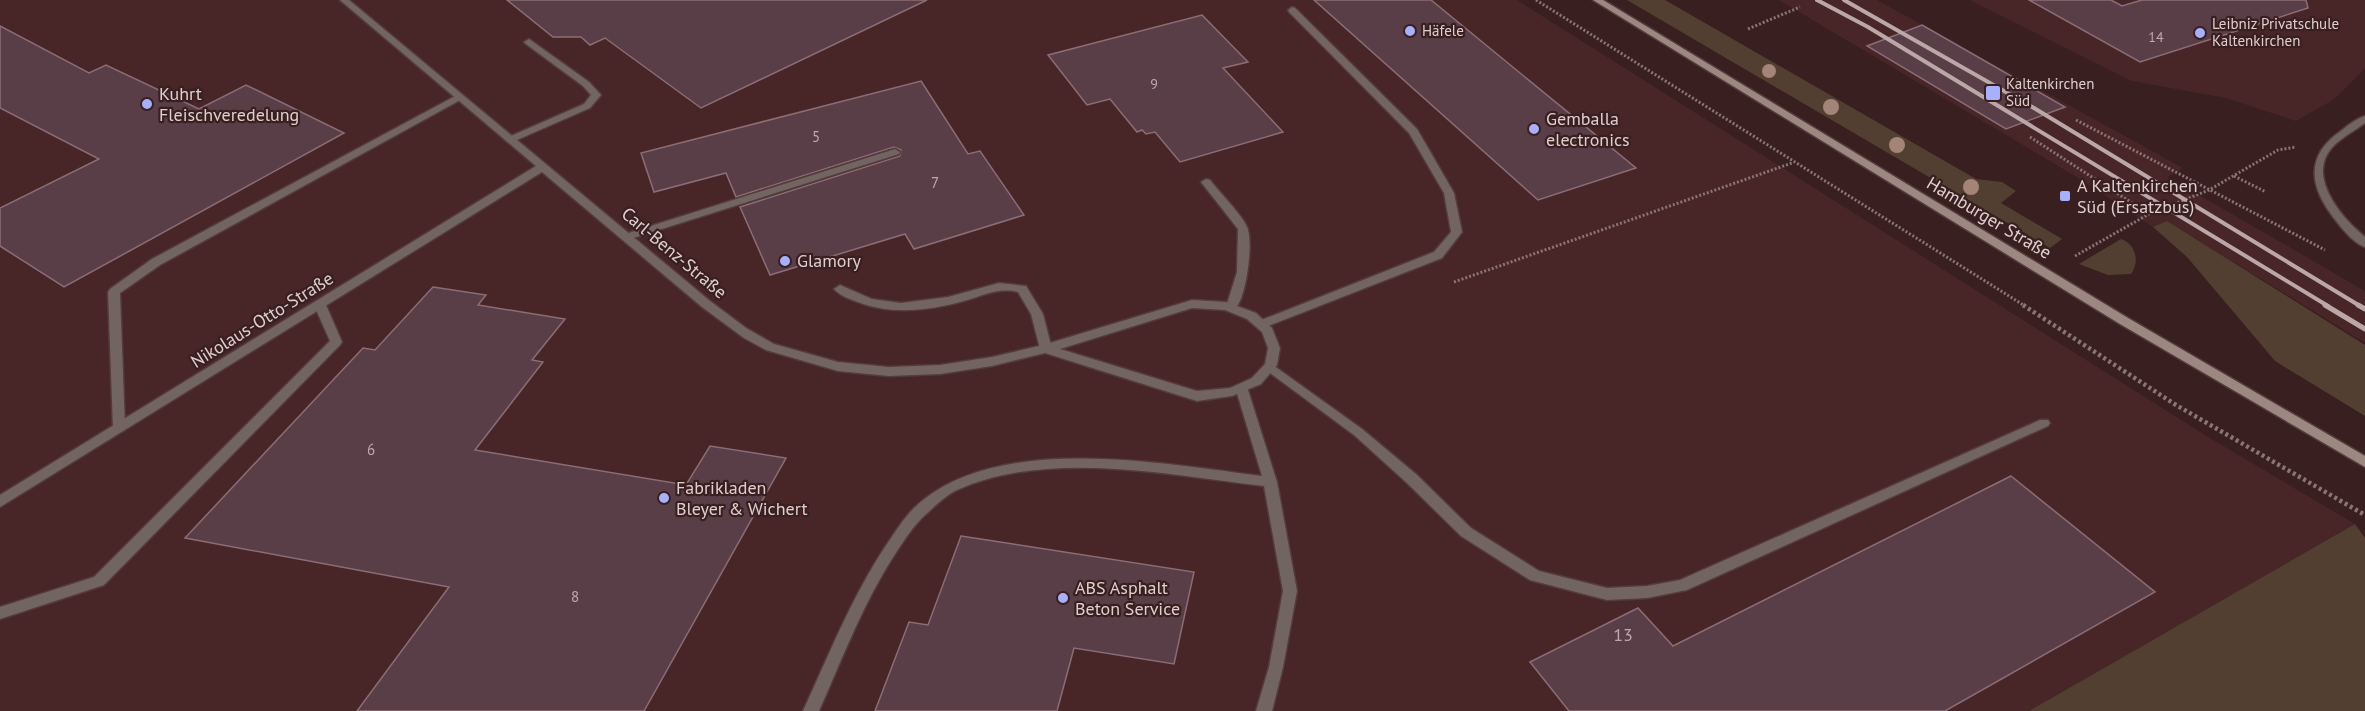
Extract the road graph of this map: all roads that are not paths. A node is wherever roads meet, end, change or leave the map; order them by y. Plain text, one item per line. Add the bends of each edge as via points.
1 (344, 0) edge
2 (1597, 0) edge
3 (1292, 10) dead end
4 (529, 42) dead end
5 (459, 97) junction
6 (2365, 119) edge
7 (510, 140) junction
8 (895, 152) dead end
9 (542, 167) junction
10 (1206, 182) dead end
11 (626, 237) junction
12 (2365, 243) edge
13 (840, 289) dead end
14 (320, 305) junction
15 (1232, 307) junction
16 (1263, 324) junction
17 (1046, 349) junction
18 (1270, 367) junction
19 (1242, 390) junction
20 (2044, 423) dead end
21 (119, 428) junction
22 (2365, 462) edge
23 (1270, 482) junction
24 (3, 496) edge
25 (0, 613) edge
26 (811, 711) edge
27 (1264, 711) edge

1 - 5 street, Carl-Benz-Straße
2 - 22 main road, Hamburger Straße
3 - 16 street via 1413,131 1449,193 1457,232 1438,255
4 - 7 street via 596,95 587,106
5 - 7 street, Carl-Benz-Straße
5 - 21 street via 156,262 114,292
6 - 12 street via 2334,141 2320,159 2322,192 2348,230
7 - 9 street, Carl-Benz-Straße
8 - 11 street
9 - 11 street, Carl-Benz-Straße
9 - 14 street, Nikolaus-Otto-Straße
10 - 15 street via 1243,229 1243,272
11 - 17 street, Carl-Benz-Straße via 755,340 814,363 891,372 960,367
13 - 17 street via 858,301 895,308 924,307 1005,284 1022,289 1037,314
14 - 21 street, Nikolaus-Otto-Straße
14 - 25 street via 336,342 99,581
15 - 16 street, Carl-Benz-Straße
15 - 17 street, Carl-Benz-Straße via 1192,304
16 - 18 street via 1275,352
17 - 19 street, Carl-Benz-Straße via 1197,396 1220,396
18 - 19 street, Carl-Benz-Straße via 1260,380
18 - 20 street via 1358,432 1466,532 1535,576 1607,594 1682,586
19 - 23 street
21 - 24 street, Nikolaus-Otto-Straße
23 - 26 street via 1084,463 987,472 952,485 920,511 868,585
23 - 27 street via 1290,591

